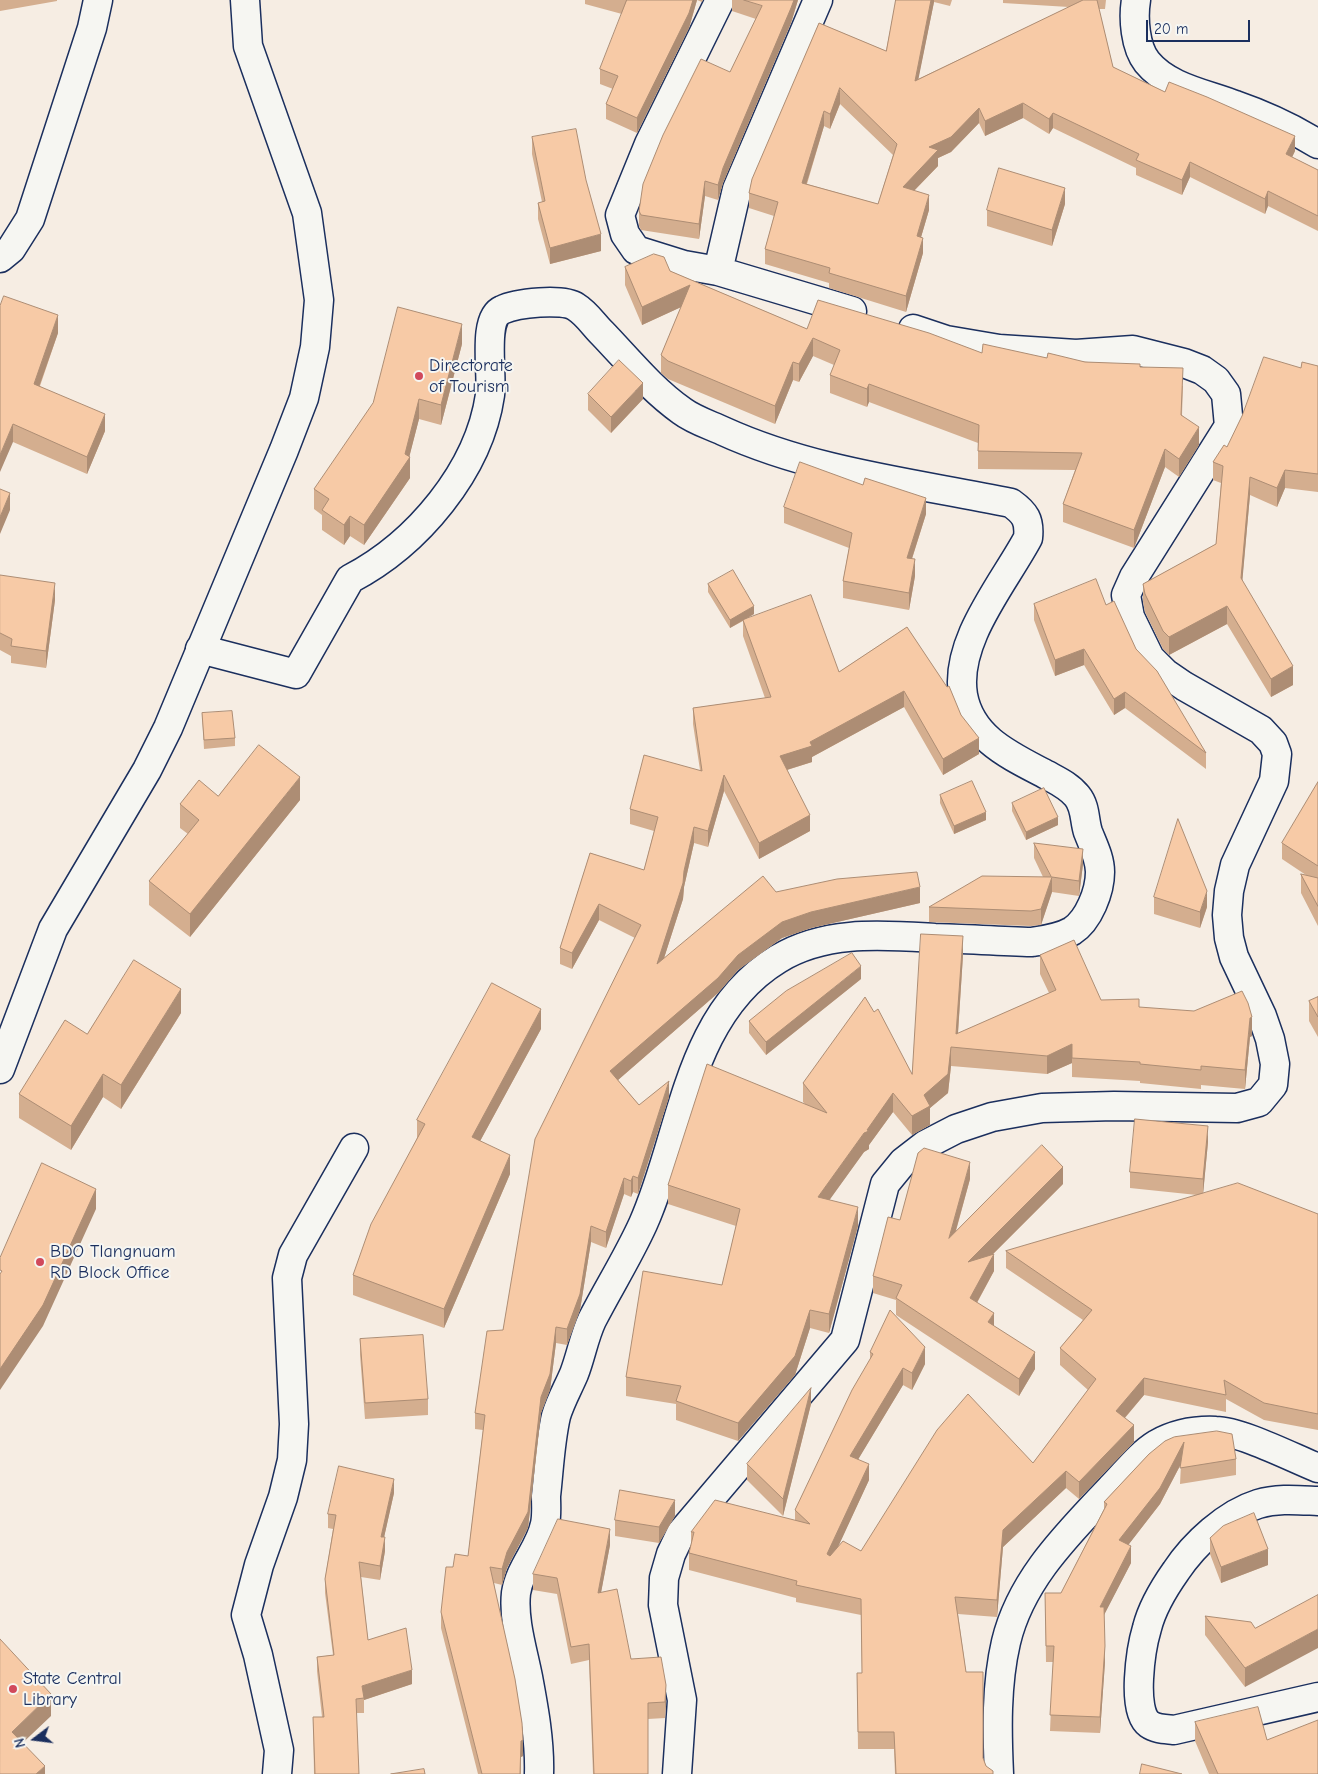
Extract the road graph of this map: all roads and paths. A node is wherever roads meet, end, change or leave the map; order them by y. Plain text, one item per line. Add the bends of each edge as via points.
1 (98, 0) edge
2 (245, 0) edge
3 (720, 0) edge
4 (818, 0) edge
5 (1136, 0) edge
6 (1318, 144) edge
7 (0, 258) edge
8 (718, 271) junction
9 (200, 649) junction
10 (0, 1069) edge
11 (354, 1148) dead end
12 (1318, 1468) edge
13 (1318, 1501) edge
14 (1318, 1697) edge
15 (277, 1774) edge
16 (539, 1774) edge
17 (678, 1774) edge
18 (999, 1774) edge

1 - 7 street via 92,28 30,219 11,249
2 - 9 street via 248,46 307,213 319,300 315,347 304,398
3 - 8 street via 650,144 620,215 625,234 636,250 684,265
4 - 8 street via 737,189
5 - 6 street via 1134,13 1138,39 1147,62 1168,79 1264,117
8 - 17 street via 946,340 999,349 1076,354 1132,350 1202,370 1216,380 1226,394 1229,426 1134,577 1126,595 1130,618 1150,658 1184,686 1260,730 1273,743 1277,754 1274,781 1235,864 1227,916 1234,956 1262,1016 1275,1064 1273,1085 1259,1102 1237,1108 1051,1108 992,1118 956,1129 925,1145 903,1162 885,1184 845,1340 681,1533 671,1554 664,1578 663,1605 682,1700
9 - 10 street via 147,770 54,930
9 - 16 street via 296,674 350,579 401,544 436,509 460,476 480,435 490,395 490,325 496,313 508,307 562,302 576,307 643,378 684,413 738,438 813,463 1011,503 1023,511 1030,524 1025,544 974,629 963,674 963,694 968,714 998,749 1067,786 1078,798 1100,870 1098,888 1085,918 1072,931 1051,939 1032,942 858,936 827,940 778,959 736,994 722,1013 676,1119 654,1199 632,1248 592,1321 556,1415 545,1524 523,1569 516,1597 522,1653 537,1728
11 - 15 street via 293,1255 287,1278 294,1416 292,1460 246,1616 279,1750
12 - 18 street via 1218,1430 1175,1436 1142,1455 1044,1563 1026,1589 1009,1633 1002,1668 997,1731
13 - 14 street via 1273,1500 1249,1508 1218,1527 1177,1569 1153,1611 1146,1629 1139,1676 1140,1711 1148,1724 1161,1729 1174,1730

